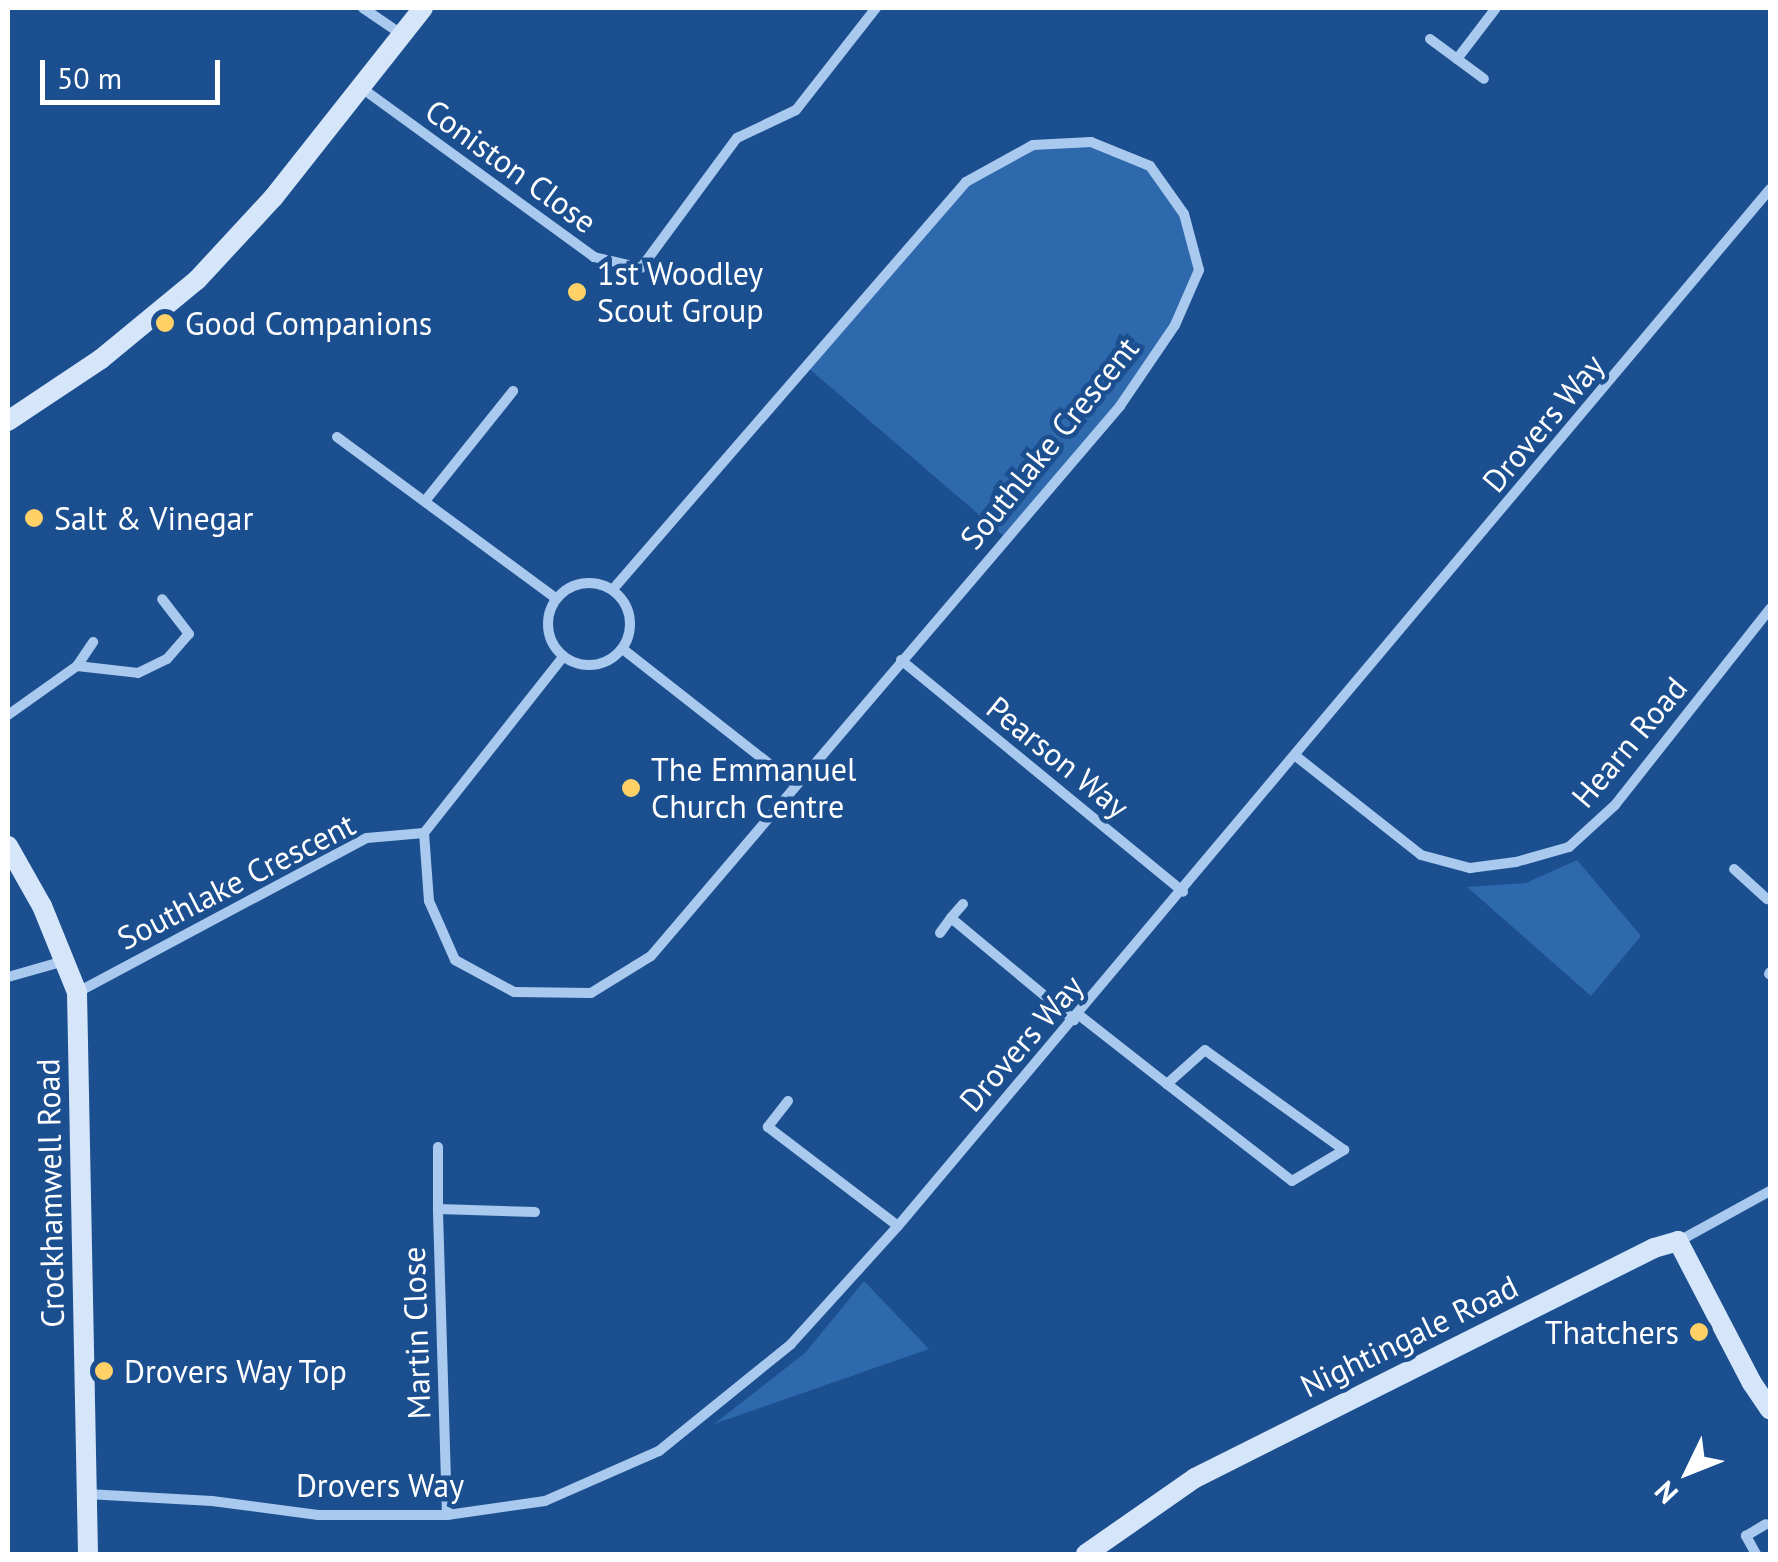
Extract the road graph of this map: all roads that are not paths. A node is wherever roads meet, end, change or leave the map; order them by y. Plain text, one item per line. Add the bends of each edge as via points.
1 (363, 8) edge
2 (423, 8) edge
3 (876, 8) edge
4 (1496, 8) edge
5 (402, 35) junction
6 (1430, 40) dead end
7 (1457, 59) junction
8 (1484, 79) dead end
9 (362, 89) junction
10 (1770, 189) edge
11 (513, 391) dead end
12 (8, 421) edge
13 (337, 437) dead end
14 (425, 500) junction
15 (614, 588) junction
16 (555, 598) junction
17 (162, 599) dead end
18 (1770, 610) edge
19 (93, 642) dead end
20 (624, 650) junction
21 (562, 658) junction
22 (901, 660) junction
23 (77, 666) junction
24 (8, 716) edge
25 (1297, 757) junction
26 (796, 784) junction
27 (424, 833) junction
28 (8, 846) edge
29 (1734, 869) dead end
30 (1182, 892) junction
31 (1769, 899) edge
32 (963, 904) dead end
33 (951, 918) junction
34 (940, 933) dead end
35 (65, 960) junction
36 (8, 977) edge
37 (77, 992) junction
38 (1076, 1017) junction
39 (1167, 1084) junction
40 (788, 1101) dead end
41 (438, 1147) dead end
42 (1770, 1192) edge
43 (438, 1208) junction
44 (536, 1212) dead end
45 (898, 1226) junction
46 (1678, 1241) junction
47 (1770, 1410) edge
48 (85, 1494) junction
49 (447, 1515) junction
50 (1766, 1524) dead end
51 (88, 1554) edge
52 (1086, 1554) edge
53 (1756, 1554) edge

1 - 5 street
2 - 5 street
3 - 9 street, Coniston Close via 796,110 737,138 641,268 594,258
4 - 7 street
5 - 9 street
6 - 7 street
7 - 8 street
9 - 12 street via 197,280 102,359
10 - 25 street, Drovers Way
11 - 14 street
13 - 14 street
14 - 16 street
15 - 16 street via 586,581
15 - 20 street via 632,619
15 - 22 street, Southlake Crescent via 966,182 1033,145 1091,142 1150,166 1184,214 1200,270 1175,325 1120,406
16 - 21 street via 546,630
17 - 23 street via 188,634 167,659 138,673
18 - 25 street, Hearn Road via 1614,805 1570,847 1470,868 1421,855
19 - 23 street
20 - 21 street via 597,667
20 - 26 street
21 - 27 street
22 - 26 street, Southlake Crescent
22 - 30 street, Pearson Way
23 - 24 street
25 - 30 street, Drovers Way
26 - 27 street, Southlake Crescent via 650,956 591,993 514,992 455,960 429,901
27 - 37 street, Southlake Crescent via 367,838
28 - 35 street, Crockhamwell Road
29 - 31 street
30 - 38 street, Drovers Way
32 - 33 street
33 - 34 street
33 - 38 street
35 - 36 street
35 - 37 street, Crockhamwell Road
37 - 48 street, Crockhamwell Road
38 - 39 street
38 - 45 street, Drovers Way
39 - 39 street via 1292,1181 1347,1148 1205,1050
40 - 45 street via 768,1127
41 - 43 street, Martin Close
42 - 46 street, Nightingale Road
43 - 44 street, Martin Close
43 - 49 street, Martin Close
45 - 49 street, Drovers Way via 792,1344 658,1451 545,1502
46 - 47 street
46 - 52 street, Nightingale Road via 1195,1478
48 - 49 street, Drovers Way via 318,1515
48 - 51 street, Crockhamwell Road
50 - 53 street via 1746,1536

